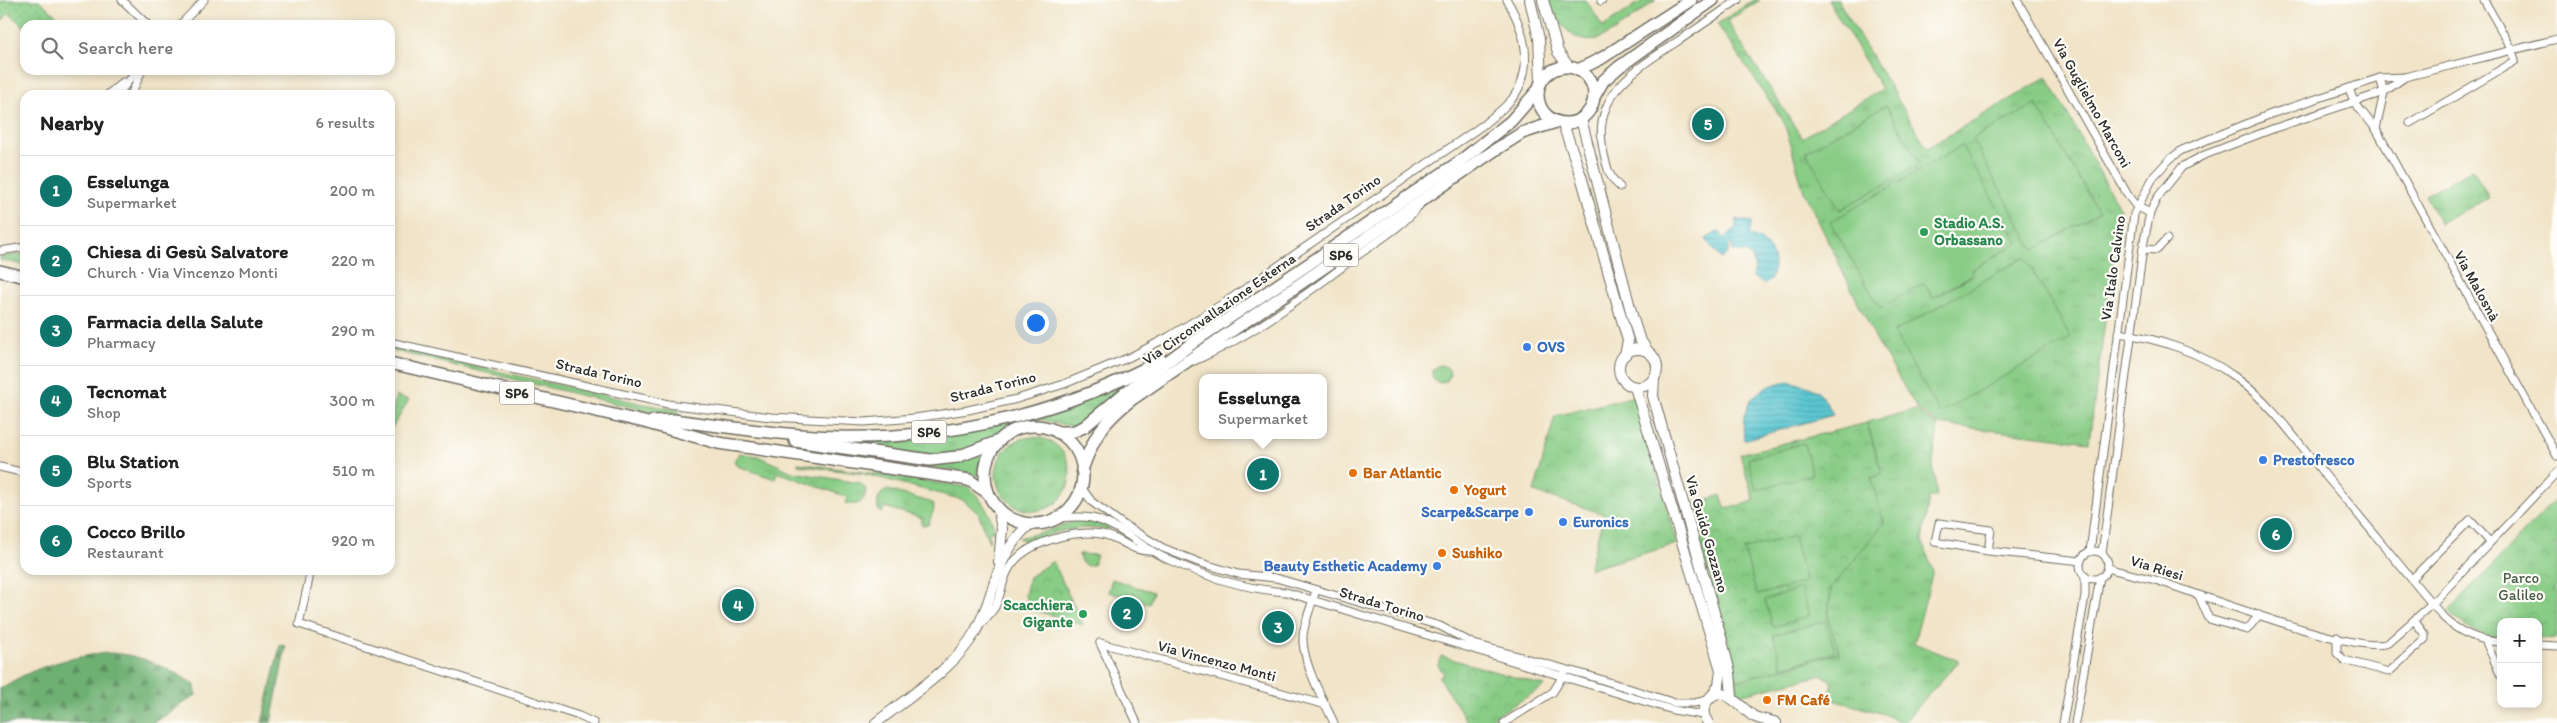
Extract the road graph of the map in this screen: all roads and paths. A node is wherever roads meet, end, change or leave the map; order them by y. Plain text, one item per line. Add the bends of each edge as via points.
1 (122, 0) edge
2 (204, 0) edge
3 (1507, 0) edge
4 (1530, 0) edge
5 (1543, 0) edge
6 (1681, 0) edge
7 (1691, 0) edge
8 (1713, 0) edge
9 (1738, 0) edge
10 (2017, 0) edge
11 (2484, 0) edge
12 (143, 20) edge
13 (185, 20) edge
14 (1644, 31) junction
15 (2557, 39) edge
16 (2512, 50) junction
17 (1573, 68) junction
18 (132, 75) edge
19 (133, 75) edge
20 (140, 75) edge
21 (2405, 77) junction
22 (2380, 78) junction
23 (1539, 86) junction
24 (2349, 88) junction
25 (113, 90) edge
26 (122, 90) edge
27 (133, 90) edge
28 (2384, 92) junction
29 (1594, 97) junction
30 (2354, 102) junction
31 (1581, 120) junction
32 (1560, 123) junction
33 (2410, 123) dead end
34 (2376, 129) junction
35 (1620, 186) dead end
36 (2136, 206) junction
37 (2150, 213) junction
38 (2167, 239) dead end
39 (20, 247) edge
40 (2143, 248) junction
41 (0, 251) edge
42 (0, 271) edge
43 (20, 275) edge
44 (2118, 334) junction
45 (2131, 335) junction
46 (1198, 340) junction
47 (395, 343) edge
48 (1649, 352) junction
49 (1625, 355) junction
50 (395, 364) edge
51 (1654, 379) junction
52 (1635, 386) junction
53 (644, 422) junction
54 (1057, 432) junction
55 (999, 441) junction
56 (2557, 456) edge
57 (0, 467) edge
58 (1082, 470) junction
59 (20, 472) edge
60 (2557, 472) edge
61 (1081, 487) junction
62 (988, 493) junction
63 (998, 508) junction
64 (1058, 518) junction
65 (1030, 524) junction
66 (2490, 542) junction
67 (1151, 551) junction
68 (1988, 551) junction
69 (2090, 552) junction
70 (2102, 553) junction
71 (2081, 561) junction
72 (2108, 568) junction
73 (998, 570) junction
74 (310, 575) edge
75 (2086, 575) junction
76 (2100, 577) junction
77 (2412, 579) junction
78 (1316, 590) junction
79 (2199, 596) junction
80 (1313, 600) junction
81 (2432, 604) junction
82 (2259, 615) junction
83 (2414, 620) junction
84 (976, 631) junction
85 (2336, 637) junction
86 (2486, 642) junction
87 (2497, 642) edge
88 (2542, 644) edge
89 (2557, 646) edge
90 (2497, 667) edge
91 (1565, 669) junction
92 (1563, 678) junction
93 (1732, 697) junction
94 (1709, 699) junction
95 (1326, 705) junction
96 (1705, 719) edge
97 (594, 723) edge
98 (876, 723) edge
99 (1137, 723) edge
100 (1334, 723) edge
101 (1504, 723) edge
102 (1776, 723) edge
103 (2063, 723) edge
104 (2075, 723) edge

1 - 12 street
2 - 13 street
3 - 47 street, Strada Torino via 1526,41 1518,88 1503,108 1235,295 1168,337 1130,357 1017,399 915,418 864,422 771,417 668,404
4 - 23 street via 1539,39
5 - 17 street via 1558,52
6 - 14 street, Via Circonvallazione Esterna
7 - 14 main road, Via Circonvallazione Esterna / SP6
8 - 29 main road via 1619,67 1603,81
9 - 35 street via 1637,68 1614,92 1604,108 1600,127 1610,178
10 - 36 street, Via Guglielmo Marconi
11 - 16 street
14 - 17 main road, Via Circonvallazione Esterna / SP6 via 1602,58
15 - 16 street, Via Italo Calvino
16 - 21 street, Via Italo Calvino
16 - 33 street via 2515,61
17 - 23 main road, Via Circonvallazione Esterna / SP6 via 1553,70
17 - 29 main road via 1590,82
18 - 25 street
19 - 26 street
20 - 27 street
21 - 22 street, Via Italo Calvino
21 - 28 street, Via Italo Calvino
22 - 24 street, Via Italo Calvino
22 - 28 street
23 - 32 main road via 1537,98 1543,113
23 - 46 main road, Via Circonvallazione Esterna / SP6 via 1511,121 1459,162
24 - 30 street, Via Malosnà
24 - 36 street, Via Italo Calvino via 2262,117 2182,150 2154,176
28 - 30 street, Via Italo Calvino
28 - 34 street
29 - 31 main road via 1592,106
30 - 34 street, Via Malosnà
30 - 37 street, Via Italo Calvino via 2202,156 2182,167 2167,184
31 - 32 main road, Via Circonvallazione Esterna / SP6
31 - 48 street via 1633,319 1639,338
32 - 49 street via 1581,176 1628,341
32 - 58 main road, Via Circonvallazione Esterna / SP6 via 1522,133 1171,371 1106,422 1094,438
34 - 56 street, Via Malosnà
36 - 37 street
36 - 44 street, Via Italo Calvino
37 - 40 street, Via Italo Calvino
38 - 40 street, Via Italo Calvino via 2157,250
39 - 41 street
40 - 45 street, Via Italo Calvino
42 - 43 main road
44 - 45 street
44 - 69 street, Via Italo Calvino
45 - 70 street, Via Italo Calvino
45 - 77 street via 2192,354 2242,383 2288,431
46 - 53 main road, SP6 via 1124,378 1074,398 971,426 910,434 838,437 673,420
46 - 54 main road, Via Circonvallazione Esterna / SP6 via 1084,427 1072,432
48 - 49 street via 1636,350
48 - 51 street via 1657,365
49 - 52 street via 1620,365 1622,377
50 - 53 main road, SP6
51 - 52 street via 1646,385
51 - 93 street, Via Guido Gozzano via 1654,396 1724,649
52 - 94 street, Via Guido Gozzano via 1721,670 1718,684
53 - 55 main road, SP6 via 930,460 957,457
53 - 62 main road, SP6 via 728,444 969,480
54 - 55 main road, SP6 via 1029,426
54 - 58 main road, SP6 via 1072,445
55 - 62 main road, SP6 via 985,468
57 - 59 street
58 - 61 main road, SP6
60 - 66 street
61 - 64 main road, SP6 via 1073,504
61 - 78 street, Strada Torino via 1092,502 1163,548 1238,574 1276,578
62 - 63 main road, SP6
63 - 65 main road, SP6 via 1017,521
63 - 73 street via 1002,537
64 - 65 main road
64 - 67 street, Strada Torino via 1099,520
65 - 73 street via 1013,540
66 - 77 street via 2470,520
66 - 81 street
67 - 80 street, Strada Torino via 1195,571 1259,590 1286,592
67 - 84 street via 1137,552 1120,540 1100,534 1072,534 1042,544 1014,562 995,606
68 - 68 street via 1991,530 1939,523 1935,542
68 - 71 street
69 - 70 street
69 - 71 street
70 - 72 street, Via Italo Calvino
71 - 75 street
72 - 76 street
72 - 79 street, Via Riesi
73 - 84 street
74 - 97 street via 299,624 570,712
75 - 76 street
75 - 103 street via 2084,606
76 - 104 street
77 - 81 street
78 - 80 street
78 - 91 street, Strada Torino via 1440,626 1474,644
79 - 82 street, Via Riesi
79 - 82 street, Via Riesi via 2209,619 2247,630
80 - 92 street, Strada Torino
80 - 95 street via 1304,630 1304,646
81 - 83 street, Via Riesi
81 - 86 street via 2454,628
82 - 85 street, Via Riesi
83 - 85 street, Via Riesi via 2381,646
83 - 85 street via 2425,639 2389,672 2344,660 2337,653
84 - 98 street via 960,652
86 - 87 street
86 - 90 street
88 - 89 street
91 - 92 street
91 - 94 street, Strada Torino via 1675,704
92 - 96 street, Strada Torino
92 - 101 street via 1553,692
93 - 94 street via 1722,694
93 - 102 street via 1754,716
94 - 96 street, Via Guido Gozzano
95 - 99 street, Via Vincenzo Monti via 1100,643
95 - 100 street

